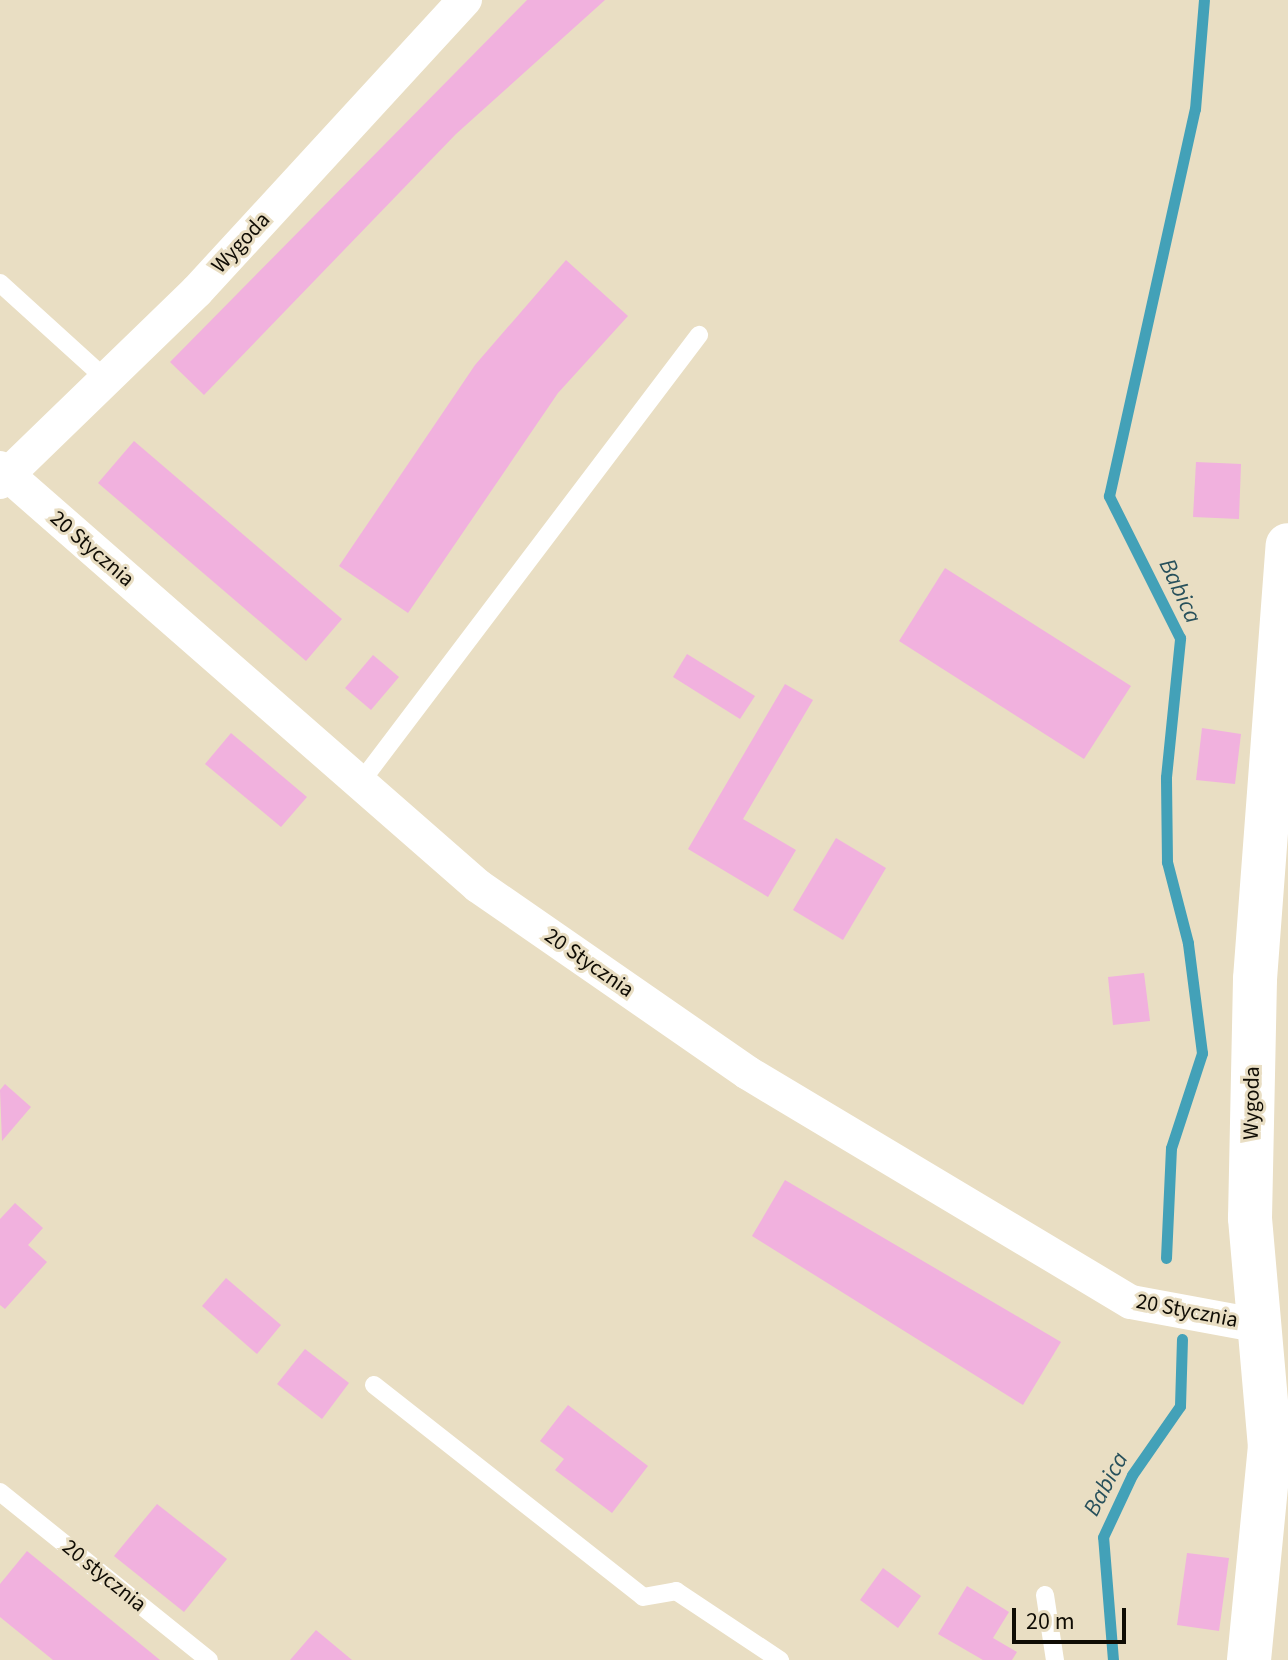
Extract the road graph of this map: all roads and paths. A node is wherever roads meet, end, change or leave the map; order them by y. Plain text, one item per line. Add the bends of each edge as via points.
1 (465, 0) edge
2 (0, 283) edge
3 (699, 335) dead end
4 (106, 379) junction
5 (2, 475) edge
6 (1288, 545) edge
7 (1283, 693) edge
8 (360, 783) junction
9 (1261, 1326) junction
10 (374, 1385) dead end
11 (0, 1492) edge
12 (1045, 1595) dead end
13 (209, 1660) edge
14 (780, 1660) edge
15 (1055, 1660) edge
16 (1249, 1660) edge

1 - 4 street, Wygoda via 197,291
2 - 4 lane
3 - 8 lane
4 - 5 street, Wygoda
5 - 8 street, 20 Stycznia
6 - 7 street, Wygoda
7 - 9 street, Wygoda via 1255,979 1250,1218
8 - 9 street, 20 Stycznia via 478,886 748,1073 1131,1302
9 - 16 street, Wygoda via 1270,1447
10 - 14 lane via 643,1597 676,1591
11 - 13 lane, 20 stycznia
12 - 15 lane

